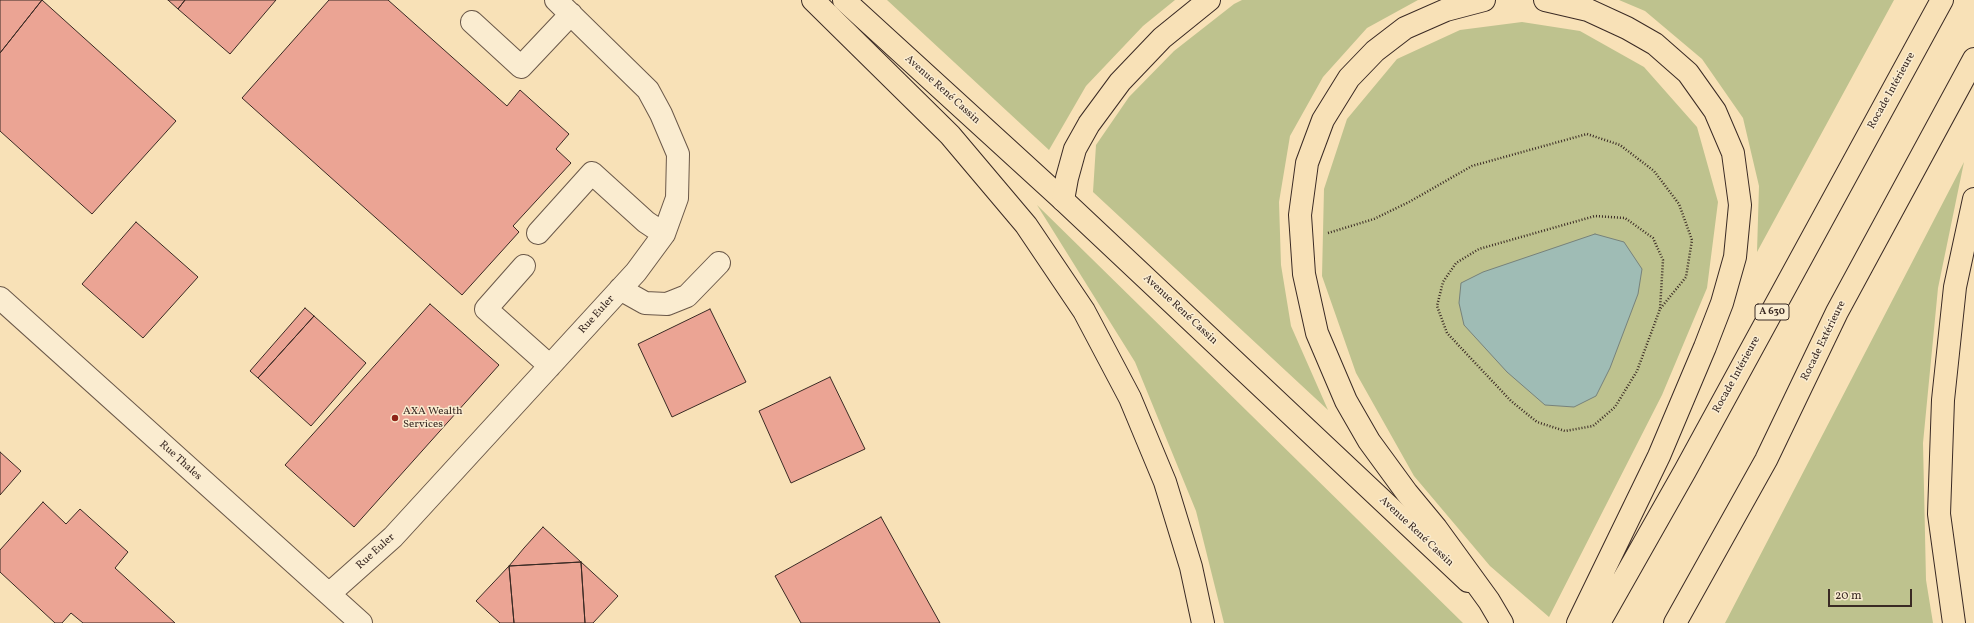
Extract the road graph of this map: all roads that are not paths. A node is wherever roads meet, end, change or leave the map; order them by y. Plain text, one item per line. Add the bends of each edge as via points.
1 (813, 0) edge
2 (844, 0) edge
3 (1209, 0) edge
4 (1484, 0) edge
5 (1545, 0) edge
6 (1942, 0) edge
7 (563, 7) edge
8 (472, 22) dead end
9 (1974, 59) edge
10 (1974, 199) edge
11 (1063, 200) junction
12 (538, 233) dead end
13 (664, 234) junction
14 (719, 262) dead end
15 (524, 266) dead end
16 (620, 289) junction
17 (0, 298) edge
18 (550, 366) junction
19 (329, 594) junction
20 (1489, 601) junction
21 (361, 623) edge
22 (1203, 623) edge
23 (1502, 623) edge
24 (1513, 623) edge
25 (1578, 623) edge
26 (1599, 623) edge
27 (1676, 623) edge
28 (1954, 623) edge

1 - 22 main road via 955,141 1026,225 1084,311 1130,398 1165,482 1191,567
2 - 11 main road, Avenue René Cassin
3 - 11 main road via 1162,38 1120,82 1098,112 1075,149
4 - 20 main road via 1446,10 1405,28 1375,51 1348,78 1323,120 1307,163 1300,215 1304,274 1317,333 1346,401 1369,441
5 - 25 main road via 1588,10 1627,28 1655,44 1688,73 1716,111 1733,154 1740,205 1735,256 1706,347 1659,456
6 - 26 main road, Rocade Intérieure / A 630
7 - 8 street via 521,67
7 - 13 street, Rue Euler via 648,90 661,114 678,154 677,198
9 - 27 main road, Rocade Extérieure via 1837,312 1766,460
10 - 28 main road via 1955,287 1943,400 1939,514
11 - 20 main road, Avenue René Cassin
12 - 13 street via 592,173 646,222
13 - 16 street, Rue Euler
14 - 16 street via 687,296 667,304 644,303
15 - 18 street via 486,309
16 - 18 street, Rue Euler
17 - 19 street, Rue Thales
18 - 19 street, Rue Euler via 393,537
19 - 21 street, Rue Thales
20 - 23 main road
20 - 24 main road, Avenue René Cassin

